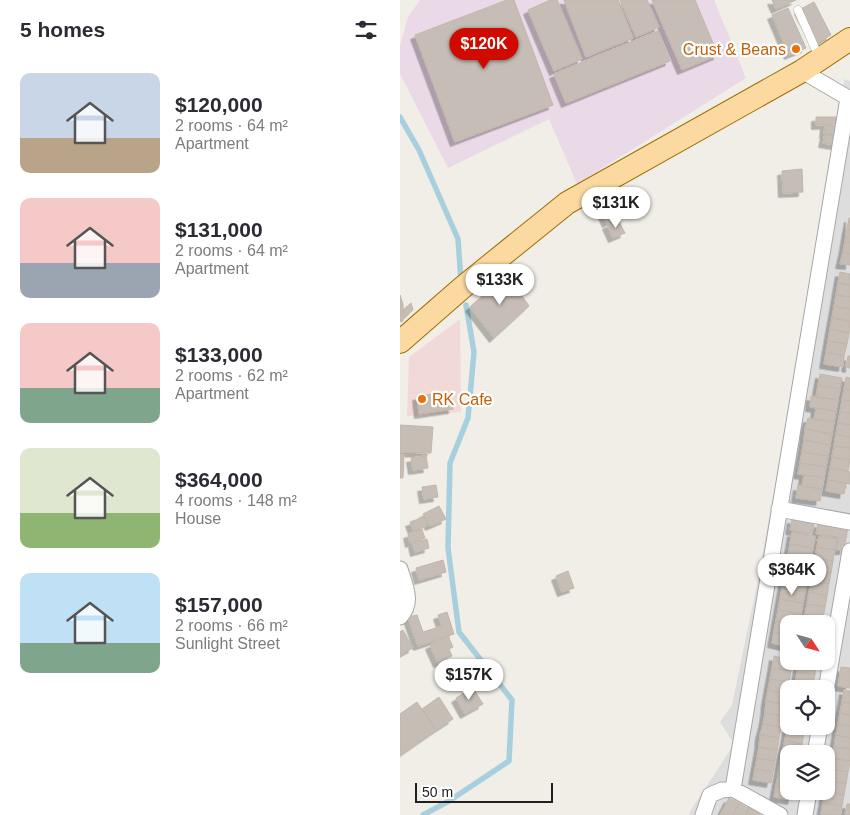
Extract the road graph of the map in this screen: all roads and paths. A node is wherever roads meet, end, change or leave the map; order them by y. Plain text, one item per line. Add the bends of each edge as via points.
1 (798, 10) dead end
2 (850, 39) edge
3 (820, 59) junction
4 (802, 71) junction
5 (849, 99) edge
6 (400, 342) edge
7 (779, 509) junction
8 (850, 522) edge
9 (850, 551) edge
10 (400, 569) edge
11 (400, 617) edge
12 (828, 680) edge
13 (733, 789) junction
14 (808, 800) edge
15 (703, 815) edge
16 (780, 815) edge
17 (805, 815) edge

1 - 3 lane
2 - 3 main road
3 - 4 main road
4 - 5 street
4 - 6 main road via 567,203
5 - 7 street
7 - 8 street
7 - 13 street
9 - 12 street
10 - 11 street via 408,595 408,606
13 - 15 street via 710,795
13 - 16 street
14 - 17 street

